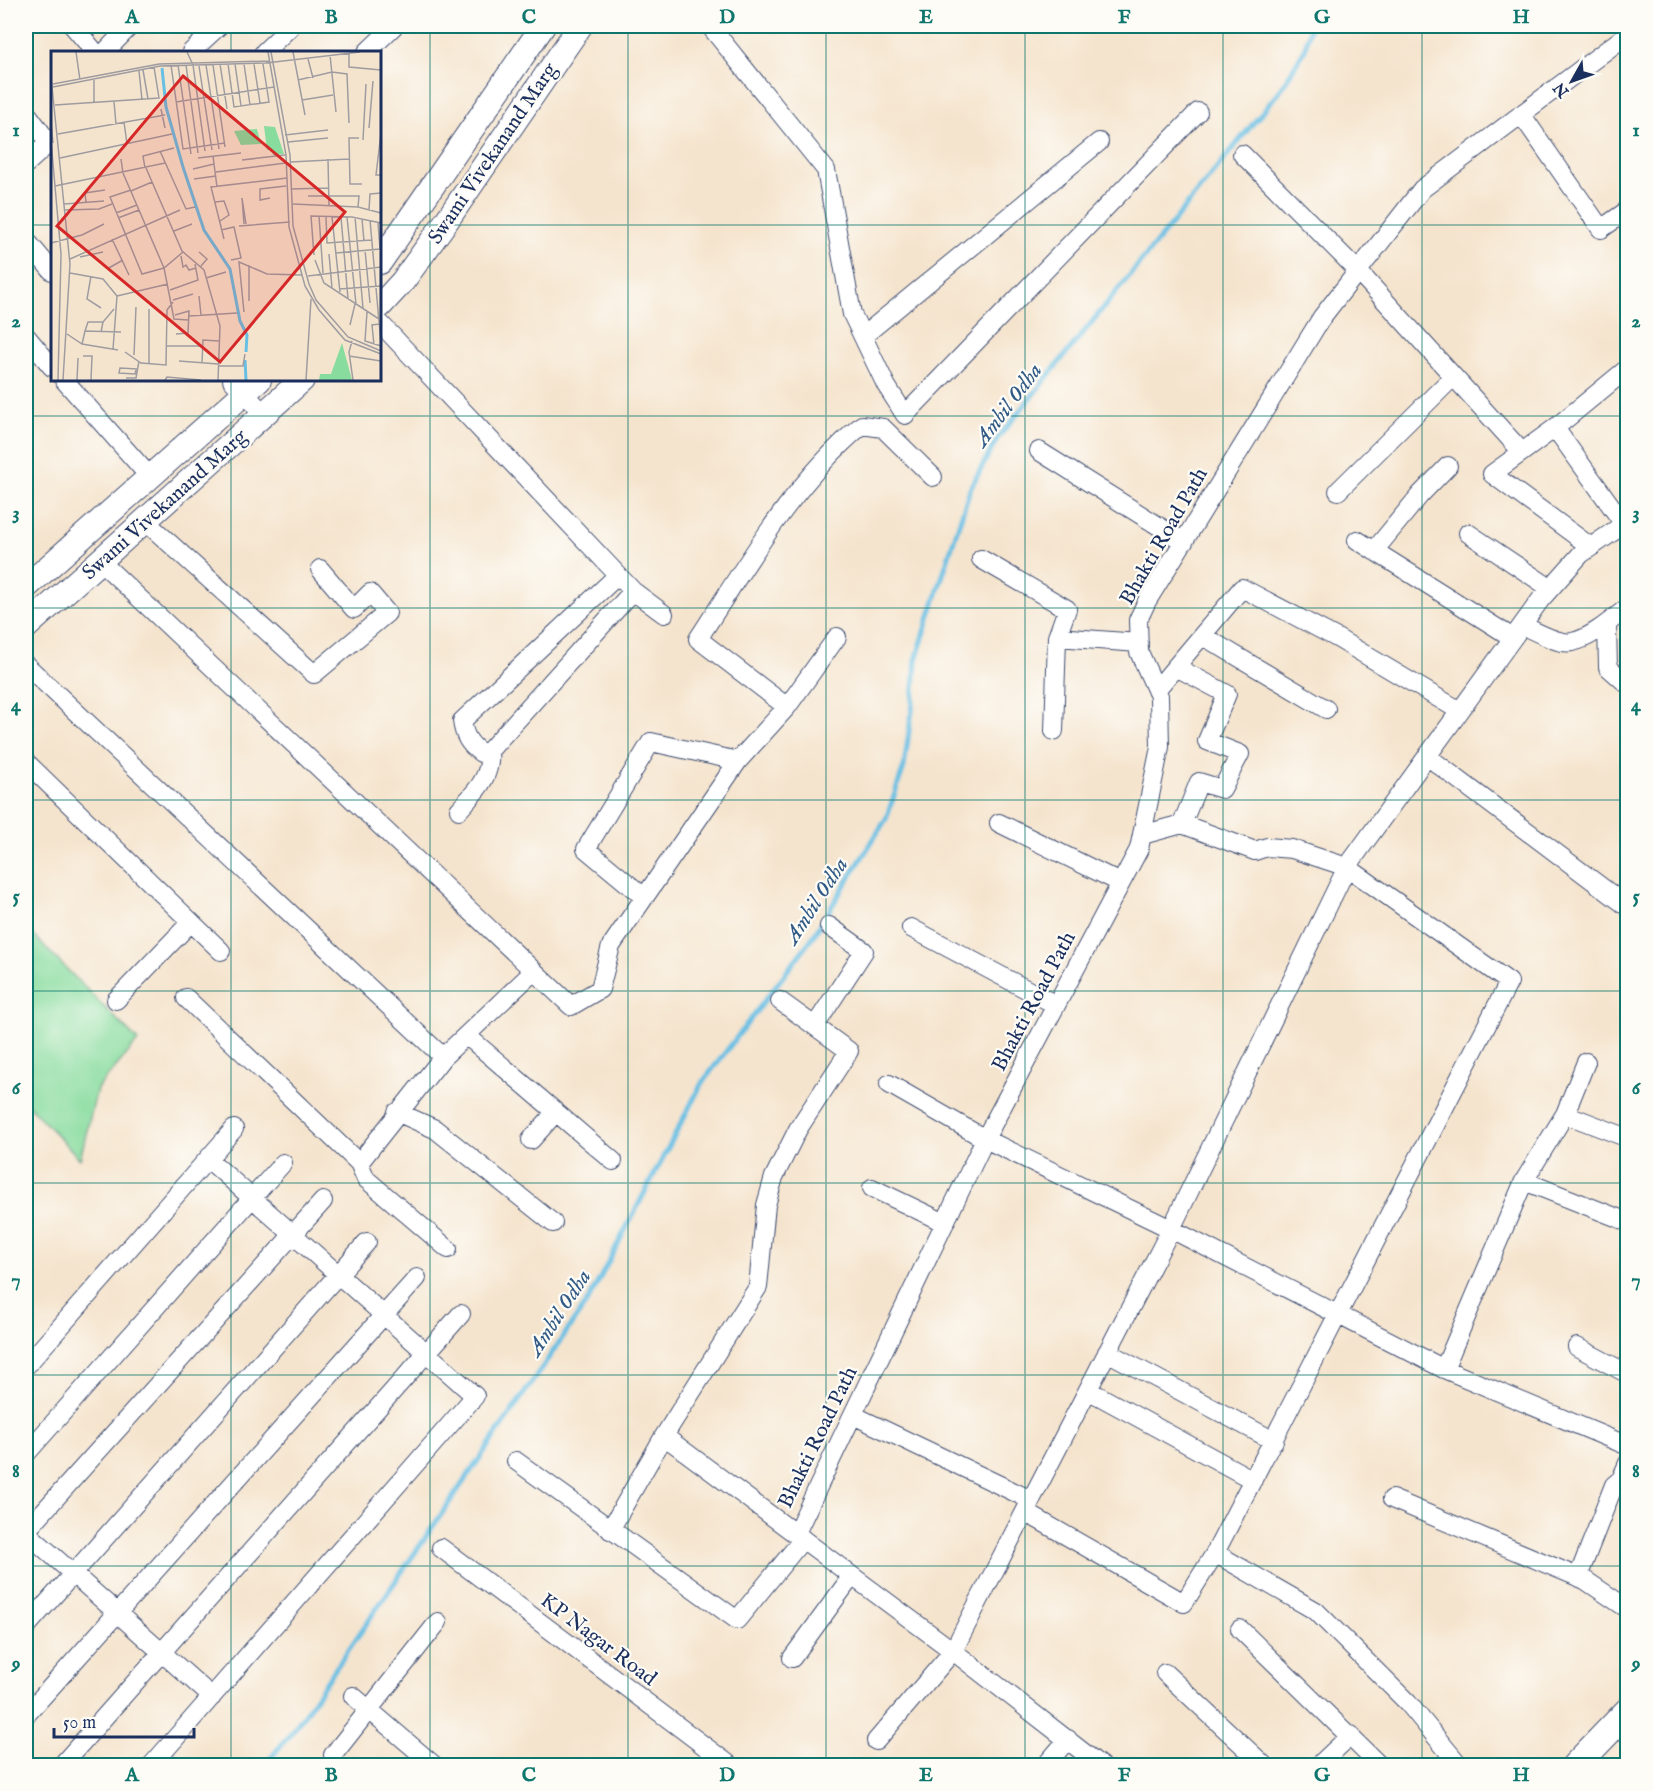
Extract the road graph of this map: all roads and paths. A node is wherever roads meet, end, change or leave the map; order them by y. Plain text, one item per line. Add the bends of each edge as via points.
1 (73, 26) edge
2 (130, 26) edge
3 (219, 26) edge
4 (291, 26) edge
5 (394, 26) edge
6 (543, 26) edge
7 (580, 26) edge
8 (710, 26) edge
9 (1628, 34) edge
10 (94, 51) edge
11 (106, 51) edge
12 (192, 51) edge
13 (265, 51) edge
14 (368, 51) edge
15 (26, 112) edge
16 (1197, 112) dead end
17 (1521, 114) junction
18 (1100, 142) dead end
19 (51, 145) edge
20 (1242, 154) dead end
21 (26, 164) edge
22 (1628, 210) edge
23 (26, 240) edge
24 (381, 261) edge
25 (51, 270) edge
26 (1358, 271) junction
27 (381, 305) edge
28 (381, 324) edge
29 (26, 336) edge
30 (862, 336) junction
31 (51, 366) edge
32 (1628, 368) edge
33 (1454, 377) junction
34 (65, 381) edge
35 (301, 381) edge
36 (244, 384) edge
37 (264, 414) junction
38 (1555, 428) junction
39 (1039, 451) dead end
40 (1522, 452) junction
41 (1448, 466) dead end
42 (149, 476) junction
43 (933, 477) dead end
44 (1338, 491) dead end
45 (145, 521) junction
46 (1468, 533) dead end
47 (1357, 540) dead end
48 (1184, 542) junction
49 (1592, 547) junction
50 (1374, 551) junction
51 (981, 559) dead end
52 (100, 561) junction
53 (320, 569) dead end
54 (618, 575) junction
55 (26, 587) edge
56 (1550, 588) junction
57 (633, 591) junction
58 (1628, 607) edge
59 (664, 614) dead end
60 (1607, 624) junction
61 (26, 627) edge
62 (1518, 632) junction
63 (1203, 636) junction
64 (837, 637) dead end
65 (1057, 638) junction
66 (1138, 643) junction
67 (26, 665) edge
68 (1176, 667) junction
69 (1626, 683) edge
70 (1156, 690) junction
71 (787, 707) junction
72 (1326, 709) dead end
73 (1460, 711) junction
74 (1054, 731) dead end
75 (489, 751) junction
76 (1427, 756) junction
77 (738, 761) junction
78 (26, 762) edge
79 (459, 810) dead end
80 (999, 823) dead end
81 (1182, 824) junction
82 (1142, 835) junction
83 (1347, 867) junction
84 (1121, 883) junction
85 (644, 897) junction
86 (1628, 907) edge
87 (191, 922) junction
88 (829, 926) dead end
89 (911, 928) dead end
90 (221, 951) dead end
91 (534, 971) junction
92 (186, 998) dead end
93 (116, 1000) dead end
94 (780, 1001) dead end
95 (1056, 1005) junction
96 (815, 1026) junction
97 (466, 1035) junction
98 (443, 1057) junction
99 (1586, 1062) dead end
100 (889, 1084) dead end
101 (397, 1112) junction
102 (556, 1112) junction
103 (1565, 1114) junction
104 (234, 1129) dead end
105 (1628, 1138) edge
106 (985, 1139) junction
107 (531, 1140) dead end
108 (208, 1159) junction
109 (613, 1161) dead end
110 (283, 1163) dead end
111 (359, 1163) junction
112 (1524, 1181) junction
113 (872, 1188) dead end
114 (252, 1198) junction
115 (323, 1202) dead end
116 (1628, 1222) edge
117 (553, 1223) dead end
118 (945, 1223) junction
119 (1171, 1229) junction
120 (293, 1235) junction
121 (367, 1242) dead end
122 (448, 1249) dead end
123 (338, 1275) junction
124 (417, 1278) dead end
125 (461, 1314) dead end
126 (1339, 1315) junction
127 (384, 1316) junction
128 (1577, 1347) dead end
129 (1107, 1352) junction
130 (426, 1353) junction
131 (26, 1366) edge
132 (1444, 1369) junction
133 (1628, 1374) edge
134 (1088, 1390) junction
135 (853, 1415) junction
136 (664, 1436) junction
137 (1274, 1441) junction
138 (1625, 1445) edge
139 (26, 1454) edge
140 (516, 1461) dead end
141 (1628, 1464) edge
142 (1253, 1480) junction
143 (1614, 1485) junction
144 (1392, 1499) dead end
145 (1028, 1506) junction
146 (610, 1530) junction
147 (26, 1531) edge
148 (800, 1536) junction
149 (441, 1548) dead end
150 (1215, 1553) junction
151 (74, 1574) junction
152 (852, 1576) junction
153 (1578, 1577) junction
154 (1628, 1609) edge
155 (118, 1614) junction
156 (438, 1622) dead end
157 (26, 1627) edge
158 (1240, 1629) dead end
159 (953, 1651) junction
160 (162, 1652) junction
161 (792, 1658) dead end
162 (1165, 1673) dead end
163 (353, 1696) dead end
164 (212, 1697) junction
165 (368, 1708) junction
166 (1628, 1711) edge
167 (26, 1715) edge
168 (1628, 1734) edge
169 (1351, 1735) junction
170 (1068, 1739) junction
171 (876, 1741) dead end
172 (333, 1755) dead end
173 (61, 1766) edge
174 (151, 1766) edge
175 (435, 1766) edge
176 (731, 1766) edge
177 (1045, 1766) edge
178 (1101, 1766) edge
179 (1265, 1766) edge
180 (1317, 1766) edge
181 (1380, 1766) edge
182 (1461, 1766) edge
183 (1575, 1766) edge
184 (1596, 1766) edge

1 - 10 street
2 - 11 street
3 - 12 street
4 - 13 street
5 - 14 street
6 - 24 main road, Swami Vivekanand Marg
7 - 27 main road, Swami Vivekanand Marg via 445,224
8 - 30 street via 826,170 852,314
9 - 17 street, Bhakti Road Path
15 - 19 street
16 - 30 street via 905,415
17 - 22 street via 1601,229
17 - 26 street, Bhakti Road Path via 1422,189
18 - 30 street
19 - 21 street
20 - 26 street
23 - 25 street
26 - 33 street
26 - 48 street, Bhakti Road Path via 1322,317
28 - 54 street
29 - 31 street
32 - 38 street
33 - 40 street
33 - 44 street
34 - 42 street
35 - 37 main road, Swami Vivekanand Marg
36 - 37 street
36 - 42 main road, Swami Vivekanand Marg
37 - 45 main road, Swami Vivekanand Marg
38 - 40 street
38 - 49 street via 1624,524
39 - 48 street
40 - 49 street via 1492,474
41 - 50 street
42 - 55 main road, Swami Vivekanand Marg
43 - 71 street via 883,428 862,425 784,508 698,639
45 - 52 main road, Swami Vivekanand Marg
45 - 53 street via 314,674 387,613 370,593 354,609
46 - 56 street
47 - 50 street
48 - 66 street, Bhakti Road Path via 1138,620
49 - 56 street
50 - 62 street
51 - 65 street via 1067,609
52 - 61 main road, Swami Vivekanand Marg
52 - 91 street
54 - 57 street
54 - 75 street via 462,721 471,745 481,753
56 - 62 street
57 - 59 street
57 - 75 street
58 - 60 street
60 - 62 street via 1572,643
60 - 69 street via 1608,667
62 - 73 street
63 - 68 street
63 - 72 street
63 - 73 street via 1242,588
64 - 71 street
65 - 66 street
65 - 74 street
66 - 70 street, Bhakti Road Path
67 - 98 street
68 - 70 street
68 - 81 street via 1227,694 1207,741 1240,754 1222,789 1199,782
70 - 82 street, Bhakti Road Path via 1160,747
71 - 77 street
73 - 76 street
75 - 79 street via 487,775
76 - 83 street
76 - 86 street
77 - 85 street
77 - 85 street via 651,742 586,849
78 - 87 street
80 - 84 street
81 - 82 street
81 - 83 street via 1255,851 1266,847 1292,849
82 - 84 street, Bhakti Road Path
83 - 119 street
83 - 126 street via 1509,982
84 - 95 street, Bhakti Road Path
85 - 91 street via 611,946 600,989 571,1006
87 - 90 street
87 - 93 street
88 - 96 street via 864,951
89 - 95 street
91 - 97 street
92 - 111 street
94 - 96 street
95 - 106 street, Bhakti Road Path
96 - 136 street via 849,1051 798,1130 774,1177 766,1205 758,1287
97 - 98 street
97 - 102 street
98 - 101 street
99 - 103 street
100 - 106 street
101 - 111 street
101 - 117 street via 435,1129
102 - 107 street
102 - 109 street
103 - 105 street
103 - 112 street
104 - 108 street
106 - 118 street, Bhakti Road Path
106 - 119 street
108 - 114 street
108 - 131 street
110 - 114 street
111 - 122 street via 366,1179
112 - 116 street
112 - 132 street
113 - 118 street
114 - 120 street
114 - 139 street
115 - 120 street
118 - 135 street, Bhakti Road Path
119 - 126 street
119 - 129 street
120 - 123 street
120 - 147 street
121 - 123 street
123 - 127 street
123 - 151 street
124 - 127 street
125 - 130 street
126 - 132 street
126 - 137 street
127 - 130 street
127 - 155 street
128 - 133 street
129 - 134 street
129 - 137 street
130 - 160 street
130 - 164 street via 475,1396
132 - 138 street
134 - 142 street
134 - 145 street
135 - 145 street
135 - 148 street, Bhakti Road Path
136 - 146 street
136 - 148 street
137 - 142 street
138 - 143 street via 1610,1476
140 - 146 street
141 - 143 street
142 - 150 street
143 - 153 street
144 - 153 street
145 - 150 street via 1184,1603
145 - 159 street
146 - 148 street, Bhakti Road Path via 737,1620
147 - 151 street
148 - 152 street
149 - 176 street, KP Nagar Road
150 - 182 street via 1316,1611 1408,1703
151 - 155 street
151 - 157 street
152 - 159 street
152 - 161 street
153 - 154 street
155 - 160 street
155 - 167 street
156 - 165 street
158 - 169 street
159 - 170 street
159 - 171 street
160 - 164 street
160 - 173 street
162 - 179 street
163 - 165 street
164 - 174 street
165 - 172 street
165 - 175 street
166 - 183 highway
168 - 184 highway
169 - 180 street
169 - 181 street
170 - 177 street
170 - 178 street

